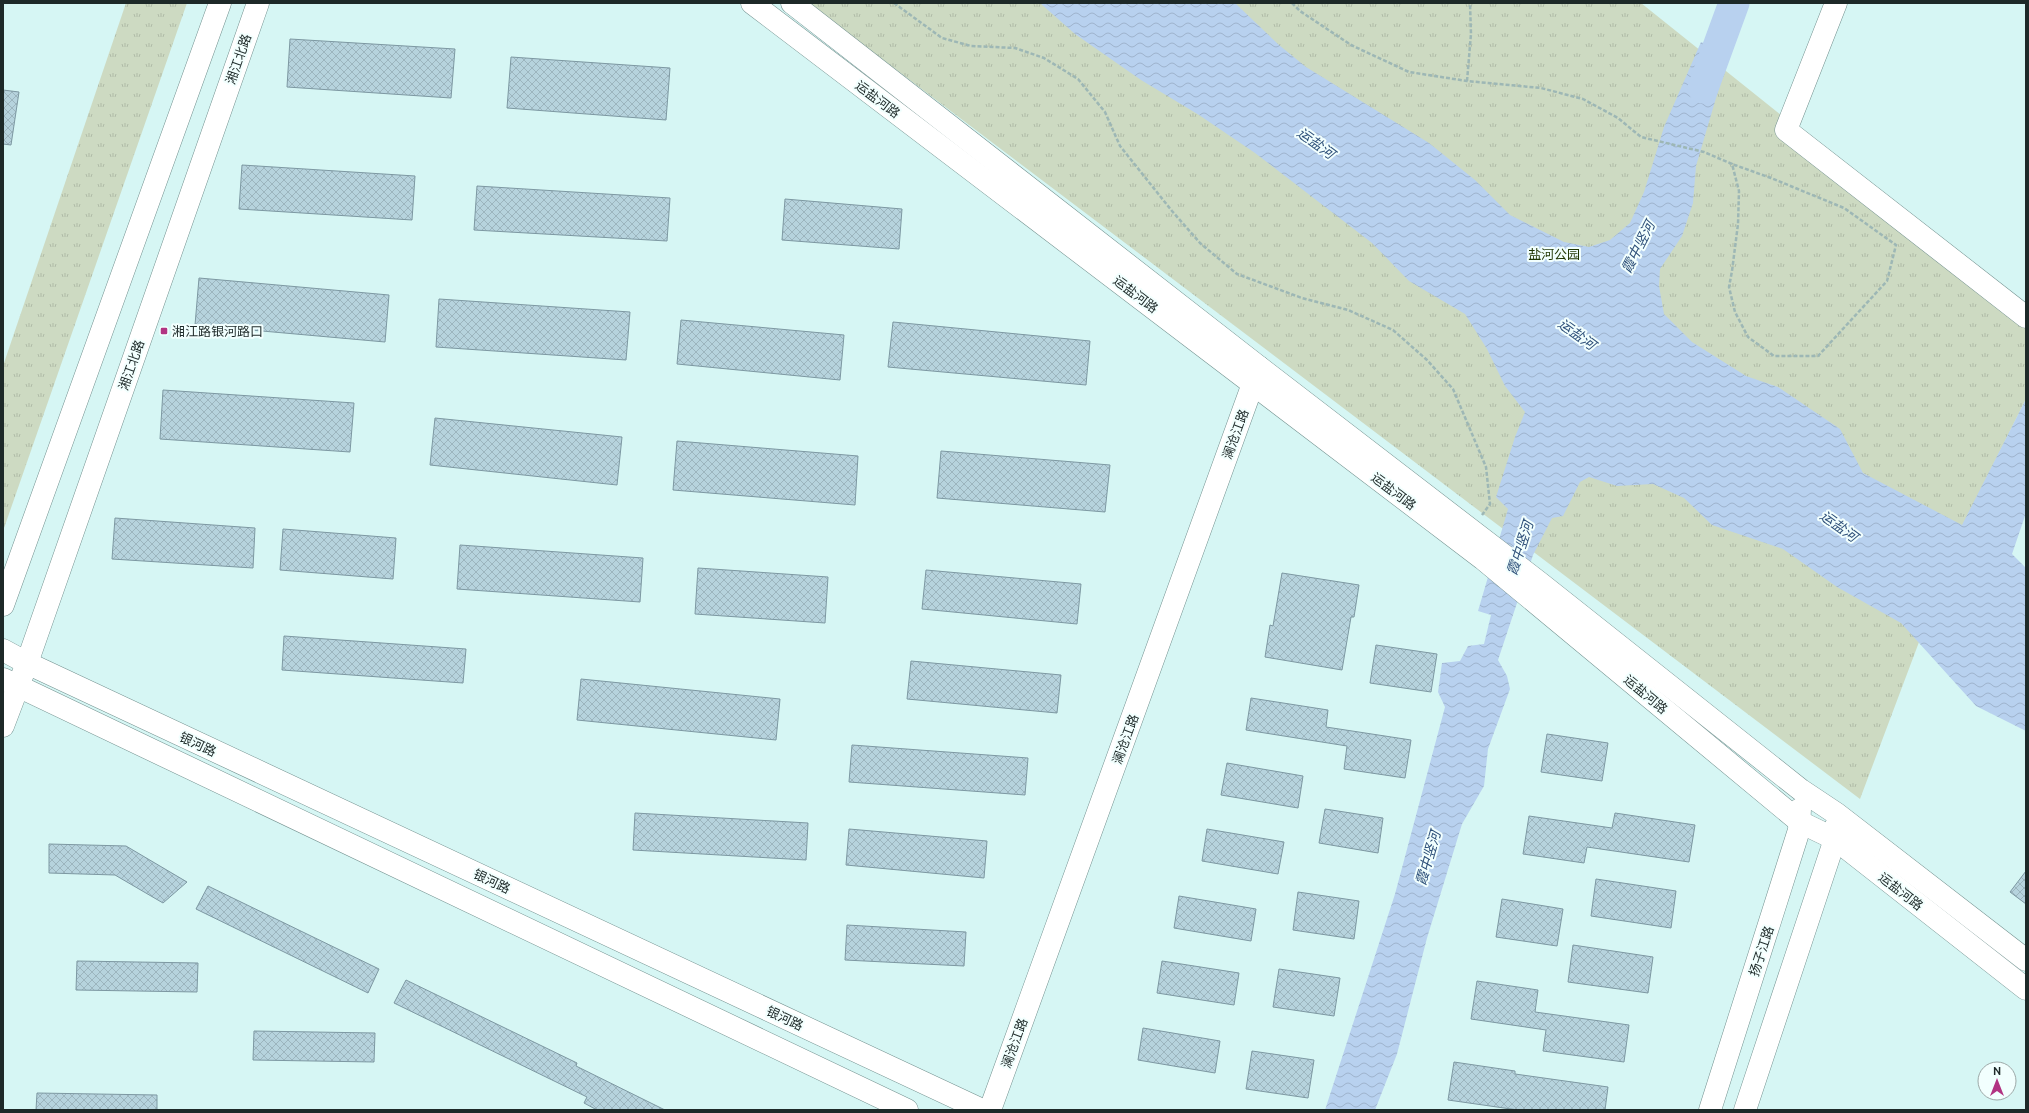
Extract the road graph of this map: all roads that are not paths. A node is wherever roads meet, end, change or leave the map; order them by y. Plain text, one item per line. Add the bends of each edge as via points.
1 (220, 3) edge
2 (258, 3) edge
3 (752, 3) edge
4 (792, 3) edge
5 (1836, 3) edge
6 (2026, 317) edge
7 (1256, 375) junction
8 (1481, 544) junction
9 (1536, 591) junction
10 (3, 605) edge
11 (3, 650) edge
12 (27, 663) junction
13 (10, 683) edge
14 (3, 726) edge
15 (1801, 790) junction
16 (1837, 814) junction
17 (1800, 822) junction
18 (1835, 839) junction
19 (2026, 960) edge
20 (2026, 989) edge
21 (907, 1110) edge
22 (982, 1110) edge
23 (990, 1110) edge
24 (1710, 1110) edge
25 (1745, 1110) edge

1 - 10 main road
2 - 12 main road, 湘江北路
3 - 7 main road, 运盐河路
4 - 7 main road, 运盐河路
5 - 6 main road via 1786,130
7 - 8 main road, 运盐河路
7 - 8 main road, 运盐河路
7 - 23 main road, 澜沧江路
8 - 9 main road, 运盐河路
9 - 15 main road, 运盐河路
9 - 17 main road, 运盐河路
11 - 12 main road, 银河路
12 - 13 main road, 湘江北路
12 - 22 main road, 银河路
13 - 14 main road, 湘江北路
13 - 21 main road, 银河路
15 - 16 main road, 运盐河路
15 - 17 main road, 扬子江路
16 - 18 main road
16 - 19 main road, 运盐河路
17 - 18 main road, 运盐河路
17 - 24 main road, 扬子江路
18 - 20 main road, 运盐河路
18 - 25 main road

